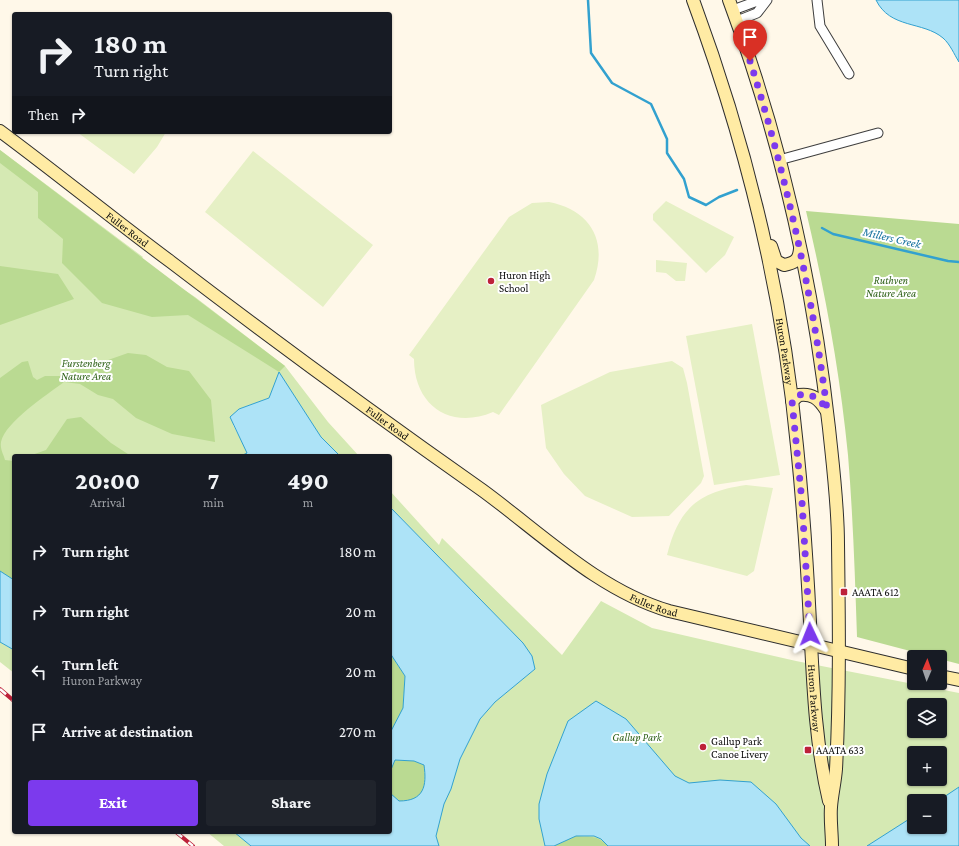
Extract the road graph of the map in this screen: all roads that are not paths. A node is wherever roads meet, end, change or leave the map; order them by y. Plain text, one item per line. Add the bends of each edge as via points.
1 (694, 0) edge
2 (760, 0) edge
3 (767, 0) edge
4 (817, 0) edge
5 (733, 10) edge
6 (849, 74) dead end
7 (0, 131) edge
8 (878, 133) dead end
9 (779, 160) junction
10 (756, 205) junction
11 (800, 249) junction
12 (792, 401) junction
13 (827, 410) junction
14 (811, 645) junction
15 (838, 651) junction
16 (907, 667) edge
17 (947, 677) edge
18 (959, 680) edge
19 (831, 808) junction
20 (832, 846) edge

1 - 10 main road, Huron Parkway via 729,106
2 - 5 street
3 - 5 street via 757,13
4 - 6 street via 820,26
5 - 9 main road, Huron Parkway
7 - 14 main road, Fuller Road via 324,377 581,565 615,587 669,611
8 - 9 street
9 - 11 main road, Huron Parkway
10 - 11 main road via 765,216 776,261 784,265 792,263 799,257
10 - 12 main road, Huron Parkway via 776,299
11 - 13 main road, Huron Parkway via 817,337
12 - 13 main road via 799,395 812,395 822,402
12 - 14 main road, Huron Parkway via 803,510
13 - 15 main road, Huron Parkway via 838,526
14 - 15 main road, Fuller Road
14 - 19 main road, Huron Parkway via 821,769
15 - 16 main road, Fuller Road
15 - 19 main road, Huron Parkway via 836,770
17 - 18 main road
19 - 20 main road, Huron Parkway

